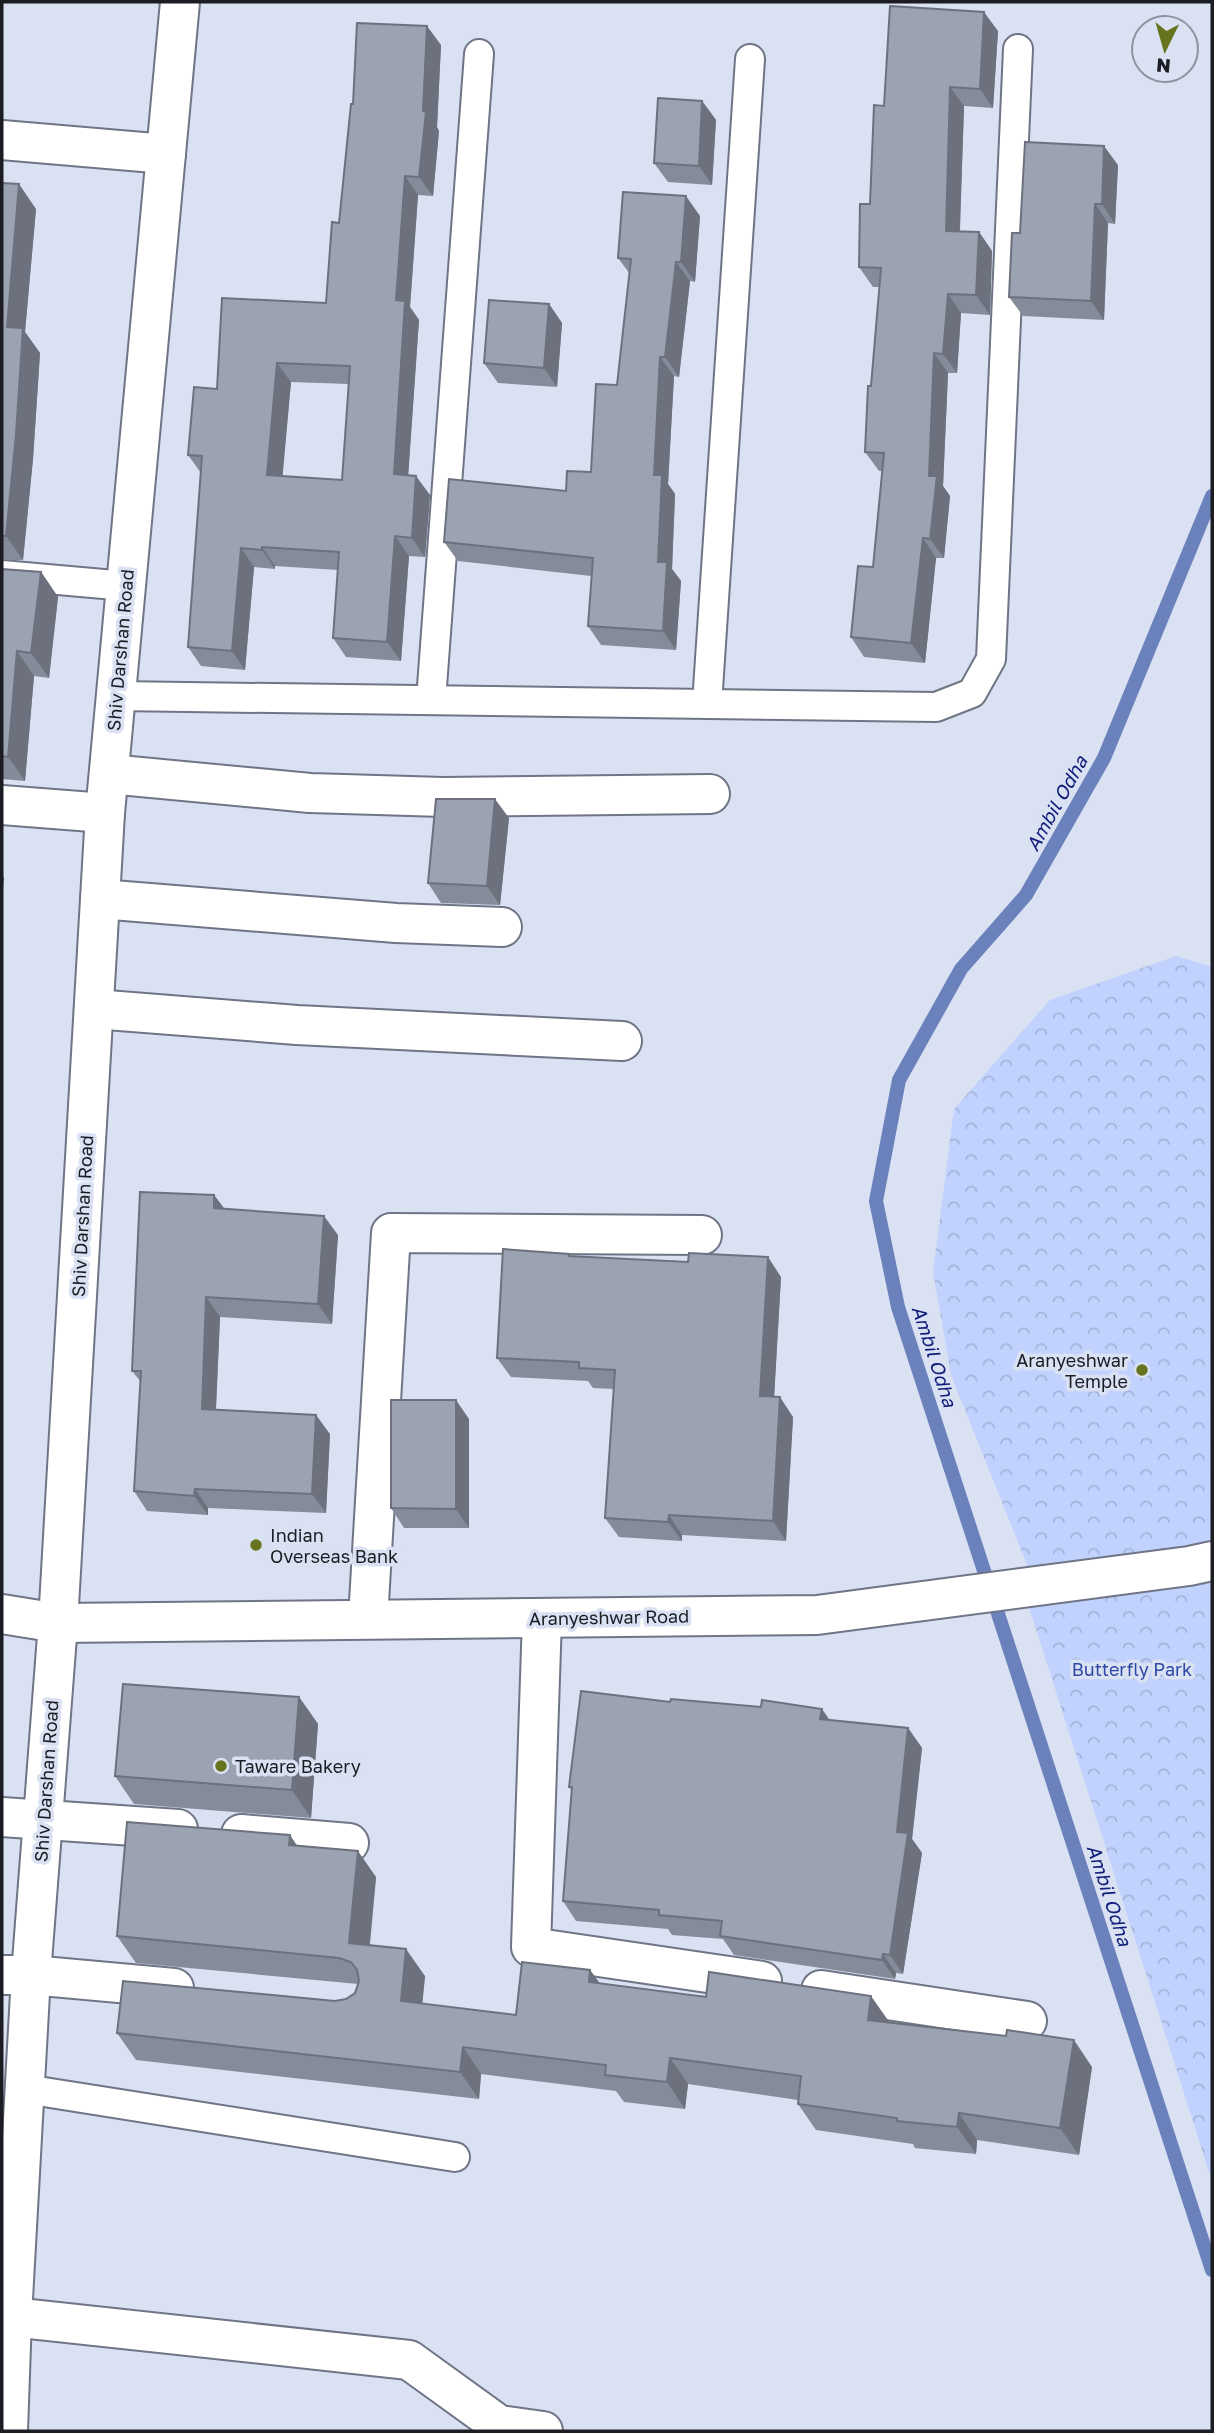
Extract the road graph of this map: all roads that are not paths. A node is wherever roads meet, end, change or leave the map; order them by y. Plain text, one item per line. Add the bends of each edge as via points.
1 (180, 2) edge
2 (1018, 49) dead end
3 (479, 54) dead end
4 (750, 59) dead end
5 (2, 140) edge
6 (166, 155) junction
7 (2, 576) edge
8 (126, 586) junction
9 (117, 696) junction
10 (431, 700) junction
11 (707, 704) junction
12 (109, 774) junction
13 (710, 794) dead end
14 (2, 805) edge
15 (106, 813) junction
16 (100, 899) junction
17 (502, 927) dead end
18 (94, 1009) junction
19 (622, 1041) dead end
20 (702, 1235) dead end
21 (1201, 1564) edge
22 (2, 1614) edge
23 (542, 1618) junction
24 (369, 1619) junction
25 (58, 1623) junction
26 (2, 1817) edge
27 (43, 1818) junction
28 (349, 1843) dead end
29 (16, 1975) edge
30 (207, 1992) edge
31 (1027, 2021) dead end
32 (13, 2089) edge
33 (455, 2157) dead end
34 (7, 2317) edge
35 (8, 2431) edge
36 (543, 2431) edge

1 - 6 street, Shiv Darshan Road
2 - 11 lane via 991,659 972,693 936,706
3 - 10 lane
4 - 11 lane
5 - 6 street
6 - 8 street, Shiv Darshan Road
7 - 8 lane
8 - 9 street, Shiv Darshan Road
9 - 10 lane
9 - 12 street, Shiv Darshan Road
10 - 11 lane
12 - 13 street via 310,793 443,797
12 - 15 street, Shiv Darshan Road
14 - 15 street
15 - 16 street, Shiv Darshan Road
16 - 17 street
16 - 18 street, Shiv Darshan Road
18 - 19 street via 297,1025
18 - 25 street, Shiv Darshan Road
20 - 24 street via 391,1233
21 - 23 street, Aranyeshwar Road via 817,1615
22 - 25 street, Aranyeshwar Road
23 - 24 street, Aranyeshwar Road
23 - 31 street via 531,1947
24 - 25 street, Aranyeshwar Road
25 - 27 street, Shiv Darshan Road
26 - 27 street
27 - 28 street
27 - 29 street, Shiv Darshan Road
29 - 30 street
29 - 32 street, Shiv Darshan Road
32 - 33 lane
32 - 34 street, Shiv Darshan Road
34 - 35 street, Shiv Darshan Road
34 - 36 street via 409,2360 499,2425

